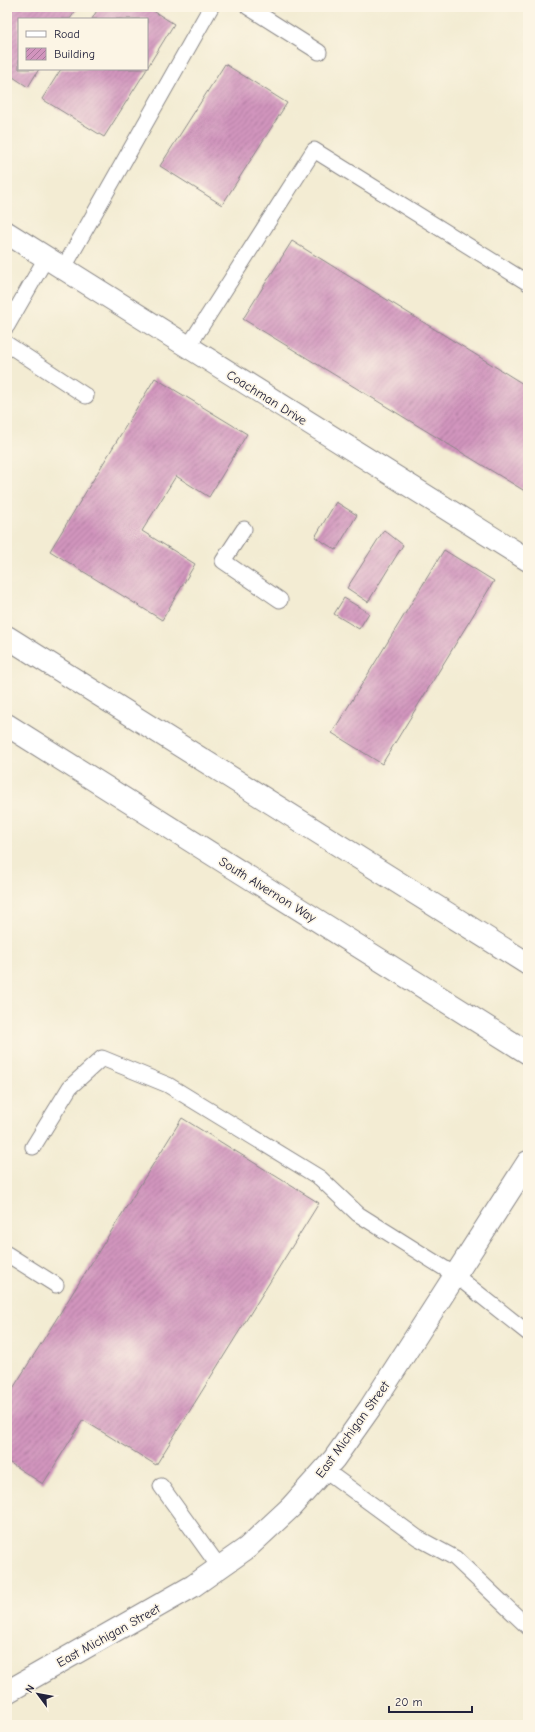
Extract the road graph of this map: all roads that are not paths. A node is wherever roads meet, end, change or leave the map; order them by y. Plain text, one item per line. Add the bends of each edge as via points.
1 (211, 7) edge
2 (248, 7) edge
3 (319, 52) dead end
4 (7, 233) edge
5 (54, 264) junction
6 (528, 284) edge
7 (7, 326) edge
8 (7, 344) edge
9 (188, 348) junction
10 (86, 396) dead end
11 (244, 529) dead end
12 (528, 560) edge
13 (280, 600) dead end
14 (7, 637) edge
15 (7, 725) edge
16 (528, 964) edge
17 (528, 1053) edge
18 (33, 1147) dead end
19 (528, 1162) edge
20 (7, 1254) edge
21 (455, 1275) junction
22 (56, 1285) dead end
23 (528, 1333) edge
24 (325, 1470) junction
25 (162, 1486) dead end
26 (220, 1568) junction
27 (528, 1627) edge
28 (7, 1692) edge

1 - 5 lane
2 - 3 lane
4 - 5 street, Coachman Drive
5 - 7 lane
5 - 9 street, Coachman Drive
6 - 9 lane via 314,150
8 - 10 lane
9 - 12 street, Coachman Drive
11 - 13 lane via 223,561
14 - 16 street
15 - 17 street, South Alvernon Way
18 - 21 lane via 70,1087 102,1058 175,1089 320,1178 358,1214
19 - 21 street, East Michigan Street
20 - 22 lane
21 - 23 lane
21 - 24 street, East Michigan Street via 370,1408
24 - 26 street, East Michigan Street via 291,1507 247,1548
24 - 27 lane via 418,1538 455,1558
25 - 26 lane
26 - 28 street, East Michigan Street

